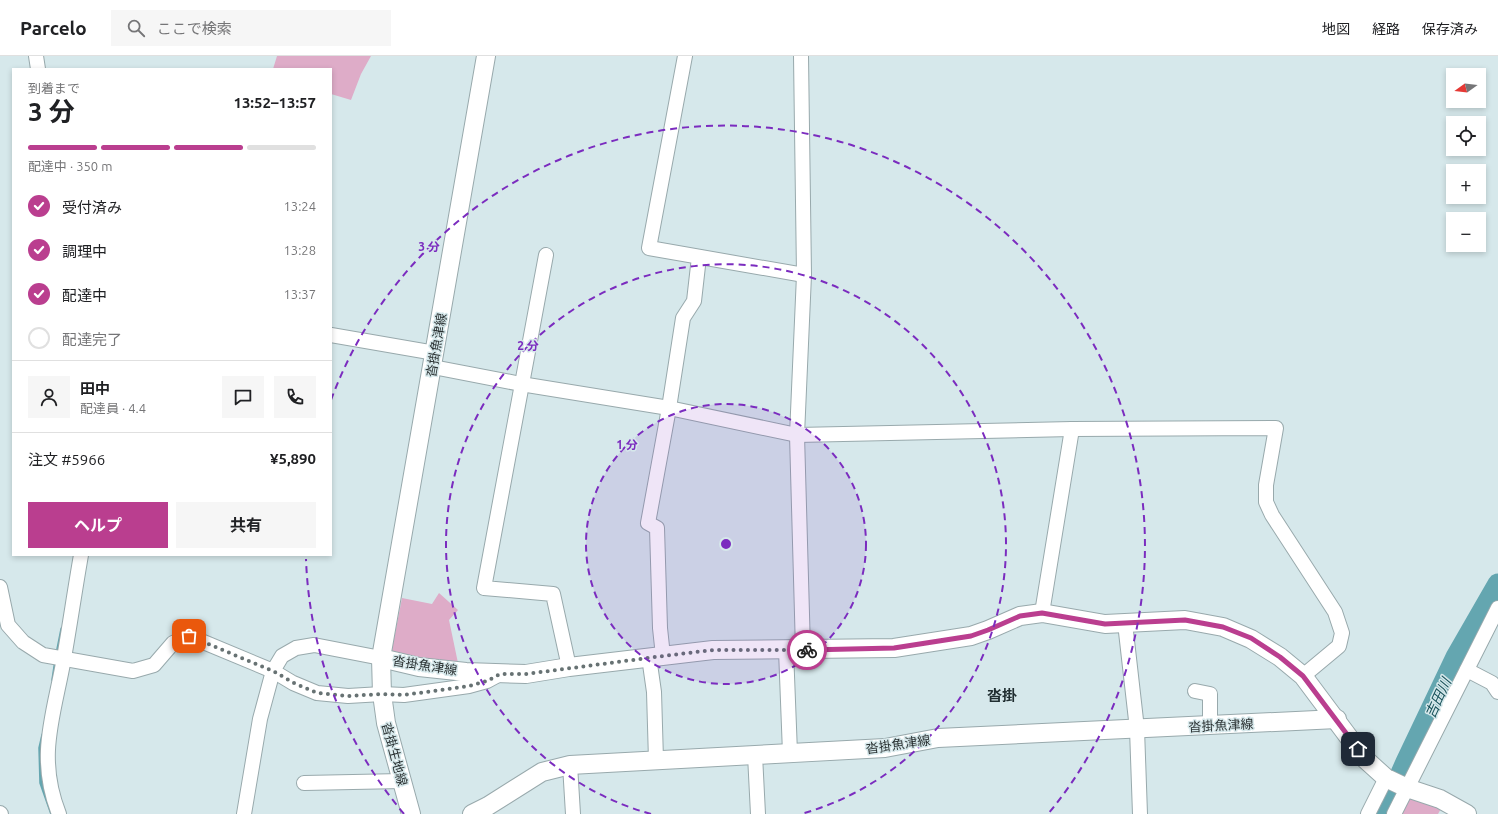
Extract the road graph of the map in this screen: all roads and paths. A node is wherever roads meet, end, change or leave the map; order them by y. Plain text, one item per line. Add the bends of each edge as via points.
1 (36, 56) edge
2 (486, 56) edge
3 (685, 56) edge
4 (801, 56) edge
5 (38, 68) edge
6 (546, 255) dead end
7 (699, 257) junction
8 (804, 275) junction
9 (332, 335) edge
10 (434, 360) junction
11 (521, 384) junction
12 (669, 408) junction
13 (1072, 429) junction
14 (797, 435) junction
15 (81, 556) edge
16 (0, 587) edge
17 (1497, 611) edge
18 (1042, 613) junction
19 (1125, 623) junction
20 (794, 650) junction
21 (656, 656) junction
22 (381, 658) junction
23 (64, 659) junction
24 (569, 667) junction
25 (1467, 670) junction
26 (273, 671) junction
27 (500, 674) junction
28 (1303, 676) junction
29 (1195, 692) dead end
30 (1498, 692) edge
31 (382, 694) junction
32 (1336, 719) junction
33 (1210, 726) junction
34 (1137, 729) junction
35 (790, 753) junction
36 (755, 755) junction
37 (656, 760) junction
38 (570, 765) junction
39 (402, 780) junction
40 (304, 783) dead end
41 (1396, 783) junction
42 (59, 814) edge
43 (244, 814) edge
44 (411, 814) edge
45 (472, 814) edge
46 (573, 814) edge
47 (758, 814) edge
48 (1140, 814) edge
49 (1368, 814) edge
50 (1394, 814) edge
51 (1467, 814) edge

1 - 5 street
2 - 10 main road, 沓掛魚津線
3 - 7 street via 649,248
4 - 8 street
6 - 11 street
7 - 8 street
7 - 12 street via 694,301 683,318
8 - 14 street
9 - 10 street
10 - 11 street
10 - 22 main road, 沓掛魚津線
11 - 12 street
11 - 24 street via 484,588 553,594
12 - 14 street
12 - 21 street via 648,523 656,528 660,628
13 - 14 street
13 - 18 street
13 - 28 street via 1276,428 1266,485 1266,502 1336,612 1342,633 1339,646
14 - 20 street
15 - 23 street
16 - 23 street via 8,625 23,642 43,655
17 - 25 street
18 - 19 main road, 沓掛魚津線 via 1105,624
18 - 20 main road, 沓掛魚津線 via 1020,616 971,636 894,648
19 - 28 main road, 沓掛魚津線 via 1185,620 1223,627 1251,638
19 - 34 street
20 - 21 main road, 沓掛魚津線 via 713,650
20 - 35 street
21 - 24 main road, 沓掛魚津線
21 - 37 street
22 - 26 street via 314,645 296,648 282,656
22 - 27 main road, 沓掛魚津線 via 419,667
22 - 31 main road, 沓掛魚津線
23 - 26 street via 133,671 154,665 173,643 189,636
23 - 42 street via 48,746 48,777
24 - 27 main road, 沓掛魚津線 via 526,674
25 - 30 street via 1492,683
25 - 41 street
26 - 31 street via 317,693 348,696
26 - 43 street via 260,718
27 - 31 street via 469,686 404,695
28 - 32 main road, 沓掛魚津線
29 - 33 street via 1210,694
31 - 39 main road, 沓掛生地線 via 386,723
32 - 33 main road, 沓掛魚津線
32 - 41 main road, 沓掛魚津線 via 1366,759
33 - 34 main road, 沓掛魚津線
34 - 35 main road, 沓掛魚津線 via 938,738 886,748
34 - 48 street
35 - 36 main road, 沓掛魚津線
36 - 37 main road, 沓掛魚津線
36 - 47 street
37 - 38 main road, 沓掛魚津線
38 - 45 main road, 沓掛魚津線 via 542,772
38 - 46 street
39 - 40 street
39 - 44 main road, 沓掛生地線
41 - 49 street
41 - 50 street
41 - 51 main road, 沓掛魚津線 via 1440,799

